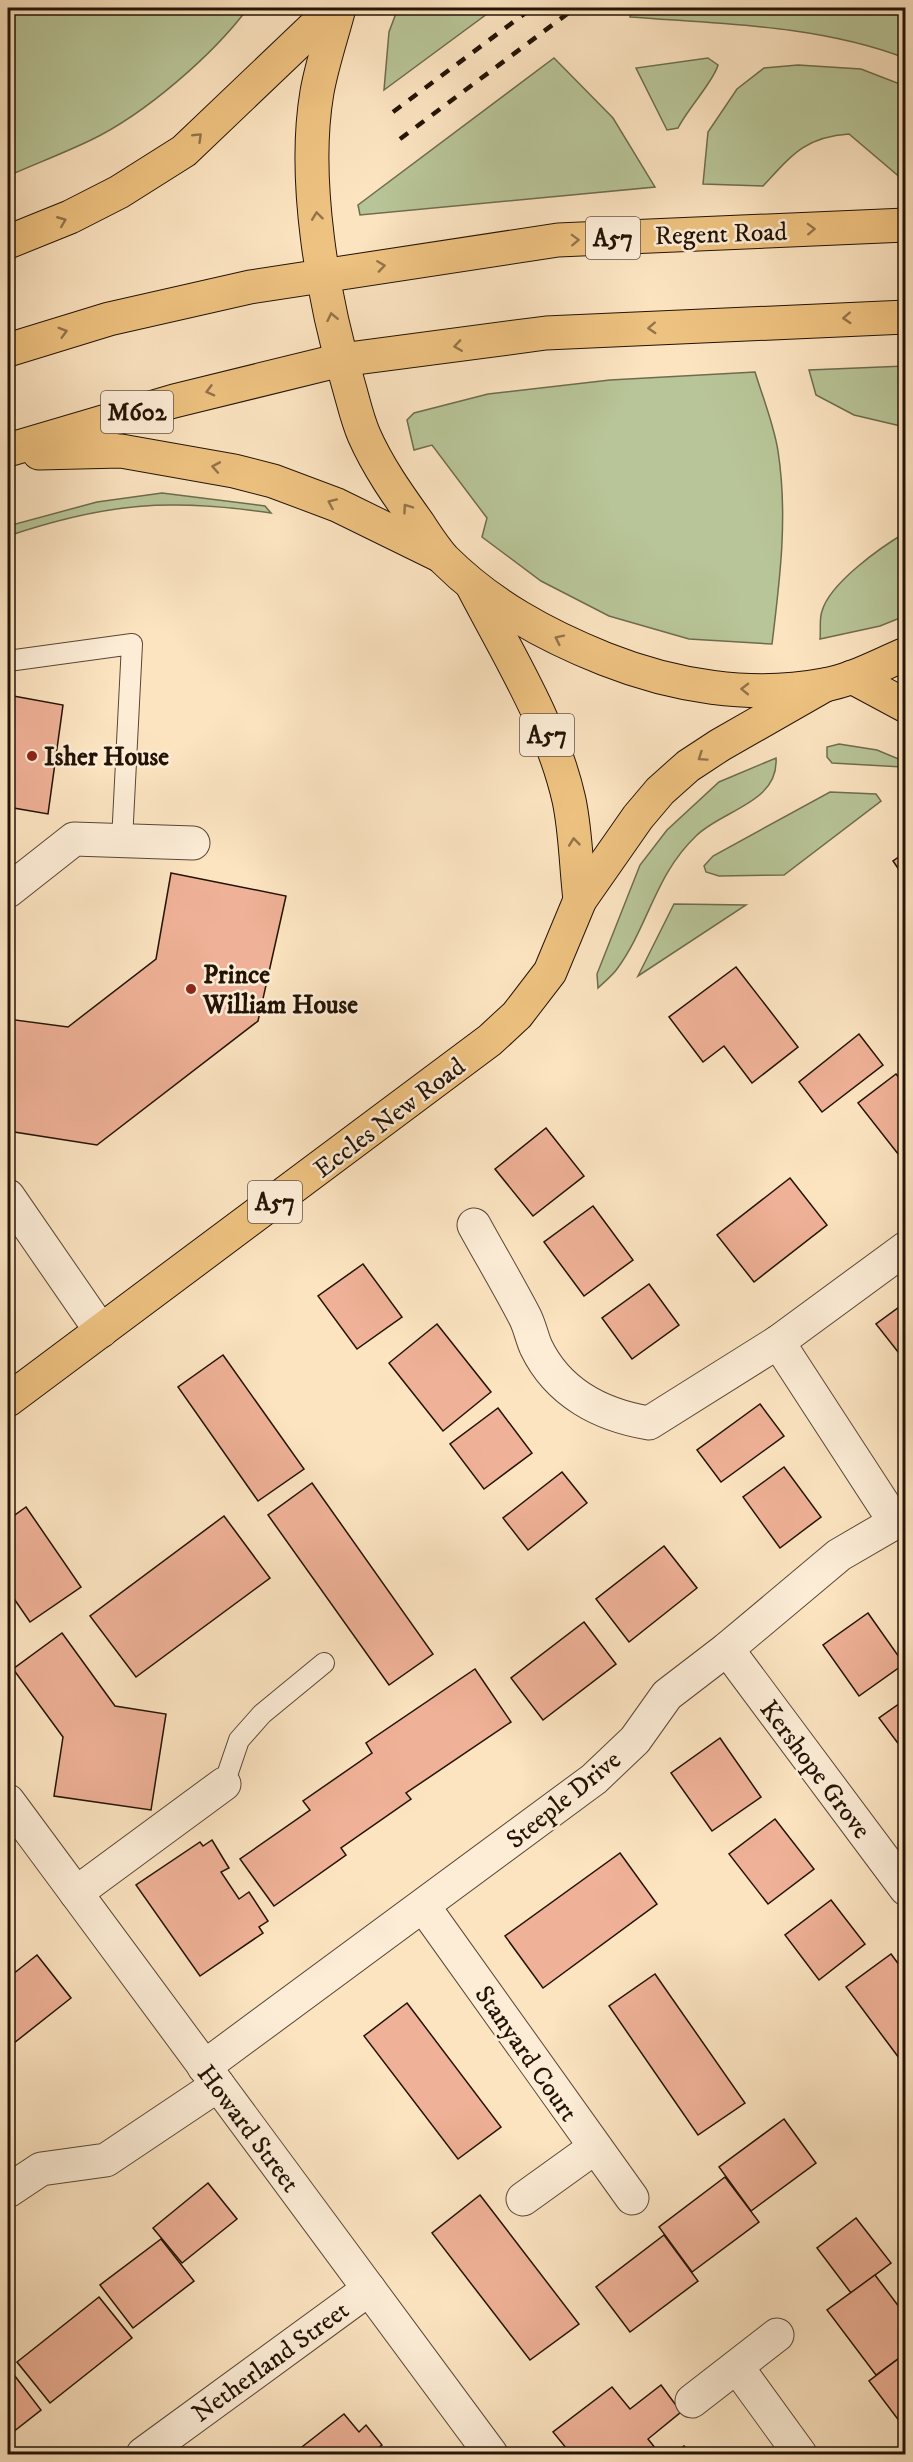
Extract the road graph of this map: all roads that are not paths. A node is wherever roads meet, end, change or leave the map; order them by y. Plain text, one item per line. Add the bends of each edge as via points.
1 (336, 8) edge
2 (906, 225) edge
3 (8, 242) edge
4 (324, 274) junction
5 (906, 317) edge
6 (8, 350) edge
7 (341, 360) junction
8 (8, 452) edge
9 (441, 556) junction
10 (472, 585) junction
11 (906, 654) edge
12 (8, 661) edge
13 (838, 681) junction
14 (906, 706) edge
15 (122, 841) junction
16 (193, 843) dead end
17 (8, 891) edge
18 (580, 900) junction
19 (8, 1196) edge
20 (474, 1225) dead end
21 (906, 1248) edge
22 (101, 1331) junction
23 (778, 1341) junction
24 (8, 1400) edge
25 (900, 1519) edge
26 (727, 1649) junction
27 (324, 1664) dead end
28 (224, 1785) joint
29 (13, 1821) edge
30 (906, 1889) edge
31 (76, 1893) junction
32 (424, 1907) junction
33 (211, 2076) junction
34 (594, 2148) junction
35 (8, 2191) edge
36 (632, 2198) dead end
37 (523, 2199) dead end
38 (369, 2289) junction
39 (777, 2335) dead end
40 (737, 2367) junction
41 (692, 2401) dead end
42 (143, 2454) edge
43 (491, 2454) edge
44 (800, 2454) edge

3 -> 1 main road via 70,218 184,151
4 -> 1 main road via 312,161 317,93
4 -> 2 main road, Regent Road / A57 via 558,240
6 -> 4 main road, Regent Road via 109,319
7 -> 4 main road
5 -> 7 main road via 546,333
7 -> 8 main road, M602 via 266,376
9 -> 7 main road via 378,465 363,433
9 -> 8 main road, M602 via 337,505 234,471 121,451
9 - 10 main road
13 -> 10 main road via 776,690 728,689 635,671 536,627
18 -> 10 main road, Eccles New Road / A57 via 569,801 557,760 541,720
11 - 13 main road
12 - 15 lane via 132,644
13 - 14 main road
13 -> 18 main road, Eccles New Road / A57 via 688,766 638,817
15 - 16 street
15 - 17 street via 74,839
18 - 22 main road, Eccles New Road / A57 via 550,972 523,1008 490,1040
19 - 22 street
20 - 23 street via 551,1371 594,1408 649,1423
21 - 23 street
22 - 24 main road, Eccles New Road / A57
23 - 25 street
25 - 26 street, Steeple Drive via 839,1554
26 - 30 street, Kershope Grove
26 - 32 street, Steeple Drive via 667,1695 635,1740 594,1779
27 - 28 lane via 262,1714 239,1740
28 - 31 street
29 - 31 street, Howard Street
31 - 33 street, Howard Street
32 - 33 street, Steeple Drive
32 - 34 street, Stanyard Court
33 - 35 street, Steeple Drive via 106,2160 41,2169
33 - 38 street, Howard Street
34 - 36 street, Stanyard Court
34 - 37 street
38 - 42 street, Netherland Street
38 - 43 street, Howard Street
39 - 40 street
40 - 41 street
40 - 44 street

